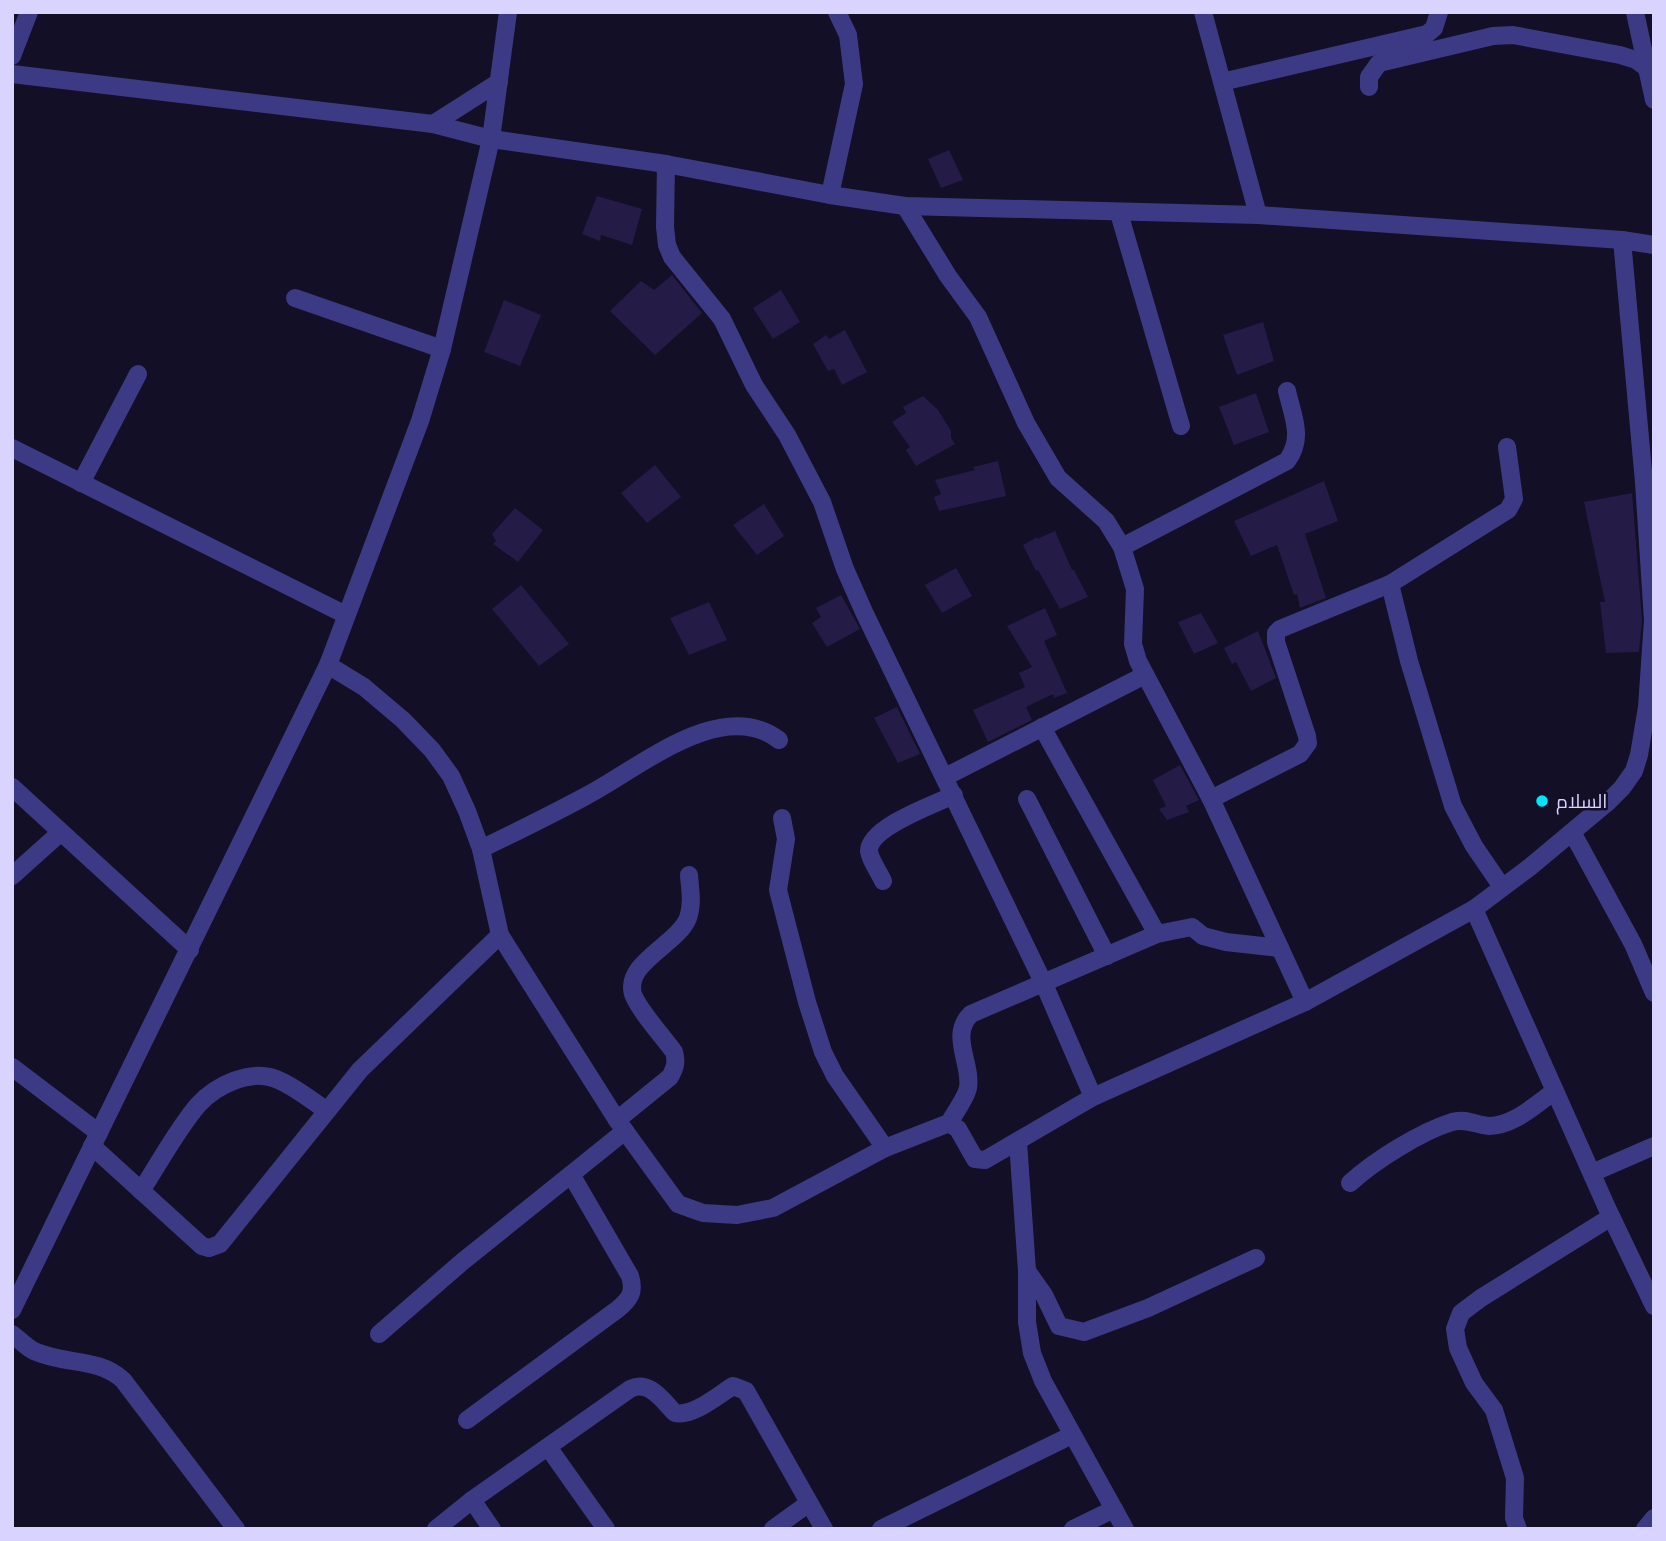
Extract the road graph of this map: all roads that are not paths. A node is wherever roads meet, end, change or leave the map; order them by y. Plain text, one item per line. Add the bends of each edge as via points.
1 (29, 12) edge
2 (508, 12) edge
3 (837, 12) edge
4 (1203, 12) edge
5 (1439, 12) edge
6 (1635, 12) edge
7 (12, 56) edge
8 (1647, 68) junction
9 (12, 74) edge
10 (499, 82) junction
11 (1222, 82) junction
12 (1369, 87) dead end
13 (1654, 100) edge
14 (433, 124) junction
15 (491, 139) junction
16 (666, 164) junction
17 (830, 195) junction
18 (905, 206) junction
19 (1119, 213) junction
20 (1258, 215) junction
21 (1622, 240) junction
22 (1654, 245) edge
23 (295, 298) dead end
24 (442, 349) junction
25 (138, 374) dead end
26 (1287, 391) dead end
27 (1181, 426) dead end
28 (1507, 447) dead end
29 (12, 448) edge
30 (1649, 482) edge
31 (81, 483) junction
32 (1122, 547) junction
33 (1390, 584) junction
34 (346, 615) junction
35 (1653, 620) edge
36 (328, 665) junction
37 (1145, 674) junction
38 (1042, 727) junction
39 (779, 740) dead end
40 (945, 777) junction
41 (12, 787) edge
42 (954, 795) junction
43 (1027, 799) dead end
44 (1211, 799) junction
45 (782, 818) dead end
46 (1572, 832) junction
47 (60, 833) junction
48 (481, 849) junction
49 (689, 875) dead end
50 (12, 876) edge
51 (883, 881) dead end
52 (1502, 887) junction
53 (1474, 909) junction
54 (1157, 934) junction
55 (500, 935) junction
56 (1280, 948) junction
57 (190, 950) junction
58 (1107, 956) junction
59 (1044, 984) junction
60 (1654, 993) edge
61 (1305, 1002) junction
62 (12, 1067) edge
63 (1555, 1091) junction
64 (1093, 1097) junction
65 (327, 1111) junction
66 (949, 1123) junction
67 (621, 1126) junction
68 (95, 1140) junction
69 (1018, 1142) junction
70 (1654, 1146) edge
71 (885, 1148) junction
72 (1592, 1173) junction
73 (572, 1176) junction
74 (1350, 1183) dead end
75 (141, 1191) junction
76 (1611, 1217) junction
77 (1256, 1258) dead end
78 (1027, 1271) junction
79 (14, 1302) edge
80 (1654, 1306) edge
81 (12, 1334) edge
82 (379, 1334) dead end
83 (467, 1420) dead end
84 (1072, 1435) junction
85 (548, 1447) junction
86 (472, 1500) junction
87 (809, 1503) junction
88 (1114, 1509) junction
89 (1654, 1518) edge
90 (236, 1529) edge
91 (436, 1529) edge
92 (492, 1529) edge
93 (606, 1529) edge
94 (773, 1529) edge
95 (824, 1529) edge
96 (881, 1529) edge
97 (1073, 1529) edge
98 (1125, 1529) edge
99 (1518, 1529) edge
100 (1645, 1529) edge

1 - 7 street
2 - 10 street
3 - 17 street via 848,35 854,84
4 - 11 street
5 - 11 street via 1427,34
6 - 8 street
8 - 12 street via 1636,60 1590,49 1493,36 1379,63 1369,77
8 - 13 street
9 - 14 street
10 - 14 street
10 - 15 street
11 - 20 street
14 - 15 street
15 - 16 street
15 - 24 street
16 - 17 street
16 - 40 street via 665,227 672,257 722,319 754,385 787,435 822,502 864,612
17 - 18 street
18 - 19 street
18 - 32 street via 978,317 1026,423 1058,478 1107,521
19 - 20 street
19 - 27 street
20 - 21 street
21 - 22 street
21 - 30 street
23 - 24 street
24 - 34 street via 420,421
25 - 31 street
26 - 32 street via 1297,440 1287,461
28 - 33 street via 1514,499 1511,507
29 - 31 street
30 - 35 street
31 - 34 street
32 - 37 street via 1135,589 1133,644
33 - 44 street via 1276,633 1308,743 1300,754
33 - 52 street via 1453,806
34 - 36 street
35 - 46 street via 1647,707 1634,771 1622,788
36 - 48 street via 364,687 432,750 451,776
36 - 57 street
37 - 38 street
37 - 44 street
38 - 40 street
38 - 54 street
39 - 48 street via 751,726 692,736
40 - 42 street
41 - 47 street
42 - 51 street via 895,822 872,841 869,854
42 - 59 street
43 - 58 street
44 - 56 street
45 - 71 street via 786,839 778,890 807,1002 835,1076
46 - 52 street
46 - 60 street via 1633,944
47 - 50 street
47 - 57 street
48 - 55 street
49 - 67 street via 689,916 683,928 642,964 632,991 674,1052 675,1068
52 - 53 street
53 - 61 street
53 - 63 street
54 - 56 street via 1192,927 1203,936 1226,942
54 - 58 street
55 - 65 street via 360,1070
55 - 67 street
56 - 61 street
57 - 68 street
58 - 59 street
59 - 64 street
59 - 66 street via 965,1020 961,1031 968,1088
61 - 64 street
62 - 68 street
63 - 72 street
63 - 74 street via 1505,1123 1488,1126 1461,1120 1444,1125 1376,1162
64 - 69 street
65 - 75 street via 275,1079 242,1077 199,1104
65 - 75 street via 214,1247 202,1246
66 - 69 street via 979,1160
66 - 71 street
67 - 71 street via 678,1205 703,1213 737,1215 773,1208
67 - 73 street
68 - 75 street
68 - 79 street
69 - 78 street
70 - 72 street
72 - 76 street
73 - 82 street
73 - 83 street via 630,1276 633,1292 618,1309
76 - 80 street
76 - 99 street via 1481,1298 1461,1313 1455,1328 1464,1364 1494,1410 1515,1478
77 - 78 street via 1084,1332 1059,1326
78 - 84 street via 1032,1353
81 - 90 street via 33,1350 115,1373
84 - 88 street
84 - 96 street
85 - 86 street
85 - 87 street via 635,1386 649,1388 680,1415 741,1387 750,1395
85 - 93 street
86 - 91 street
86 - 92 street
87 - 94 street
87 - 95 street
88 - 97 street
88 - 98 street
89 - 100 street

